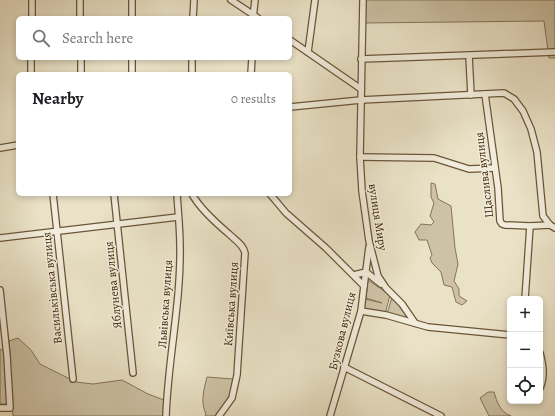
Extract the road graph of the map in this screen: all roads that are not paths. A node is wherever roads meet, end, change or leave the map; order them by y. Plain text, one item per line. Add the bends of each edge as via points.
1 (32, 0) edge
2 (80, 0) edge
3 (132, 0) edge
4 (194, 0) edge
5 (231, 0) edge
6 (255, 0) edge
7 (315, 0) edge
8 (363, 0) edge
9 (32, 16) edge
10 (80, 16) edge
11 (132, 16) edge
12 (193, 16) edge
13 (254, 16) edge
14 (255, 16) edge
15 (292, 41) edge
16 (308, 52) junction
17 (555, 52) edge
18 (469, 56) junction
19 (362, 59) junction
20 (31, 60) edge
21 (81, 60) edge
22 (132, 60) edge
23 (192, 60) edge
24 (252, 60) edge
25 (31, 72) edge
26 (81, 72) edge
27 (132, 72) edge
28 (192, 72) edge
29 (251, 72) edge
30 (361, 89) junction
31 (484, 94) junction
32 (471, 95) junction
33 (361, 100) junction
34 (292, 107) edge
35 (16, 145) edge
36 (0, 148) edge
37 (360, 158) junction
38 (495, 168) junction
39 (53, 196) edge
40 (114, 196) edge
41 (177, 196) edge
42 (194, 196) edge
43 (272, 196) edge
44 (178, 217) junction
45 (118, 224) junction
46 (530, 226) junction
47 (552, 227) edge
48 (58, 232) junction
49 (0, 238) edge
50 (369, 241) junction
51 (366, 272) junction
52 (354, 275) junction
53 (364, 286) junction
54 (386, 288) junction
55 (0, 290) edge
56 (525, 296) edge
57 (361, 311) junction
58 (415, 323) junction
59 (507, 334) edge
60 (344, 367) junction
61 (543, 367) edge
62 (133, 373) dead end
63 (73, 379) dead end
64 (543, 381) edge
65 (0, 408) edge
66 (166, 416) edge
67 (219, 416) edge
68 (330, 416) edge
69 (441, 416) edge

1 - 9 street
2 - 10 street
3 - 11 street
4 - 12 street
5 - 13 street
6 - 14 street
7 - 16 street
8 - 19 street, вулиця Миру
15 - 16 street
16 - 30 street
17 - 18 street
18 - 19 street
18 - 32 street
19 - 30 street, вулиця Миру
20 - 25 street
21 - 26 street
22 - 27 street
23 - 28 street
24 - 29 street
30 - 33 street, вулиця Миру
31 - 32 street, Щаслива вулиця
31 - 38 street, Щаслива вулиця
31 - 47 street, Щаслива вулиця via 504,93 514,99 523,111 537,152 543,216
32 - 33 street, Щаслива вулиця
33 - 34 street, Щаслива вулиця
33 - 37 street, вулиця Миру
35 - 36 street
37 - 38 street via 434,158 469,169
37 - 50 street, вулиця Миру
38 - 46 street, Щаслива вулиця via 500,221 505,225
39 - 48 street, Васильківська вулиця
40 - 45 street, Яблунева вулиця
41 - 44 street, Львівська вулиця
42 - 67 street, Київська вулиця via 206,212 242,245 245,253 237,375 232,398
43 - 52 street, Бузкова вулиця via 286,213
44 - 45 street
44 - 66 street, Львівська вулиця via 179,274
45 - 48 street
45 - 62 street, Яблунева вулиця
46 - 47 street, Щаслива вулиця
46 - 56 street
48 - 49 street
48 - 63 street, Васильківська вулиця
50 - 51 street
50 - 54 street, вулиця Миру via 378,276
51 - 52 street
51 - 53 street
51 - 54 street
52 - 53 street, Бузкова вулиця
53 - 57 street, Бузкова вулиця
54 - 58 street, вулиця Миру via 402,304
55 - 65 street via 10,408
57 - 58 street
57 - 60 street, Бузкова вулиця
58 - 59 street via 428,327
60 - 68 street, Бузкова вулиця
60 - 69 street
61 - 64 street

